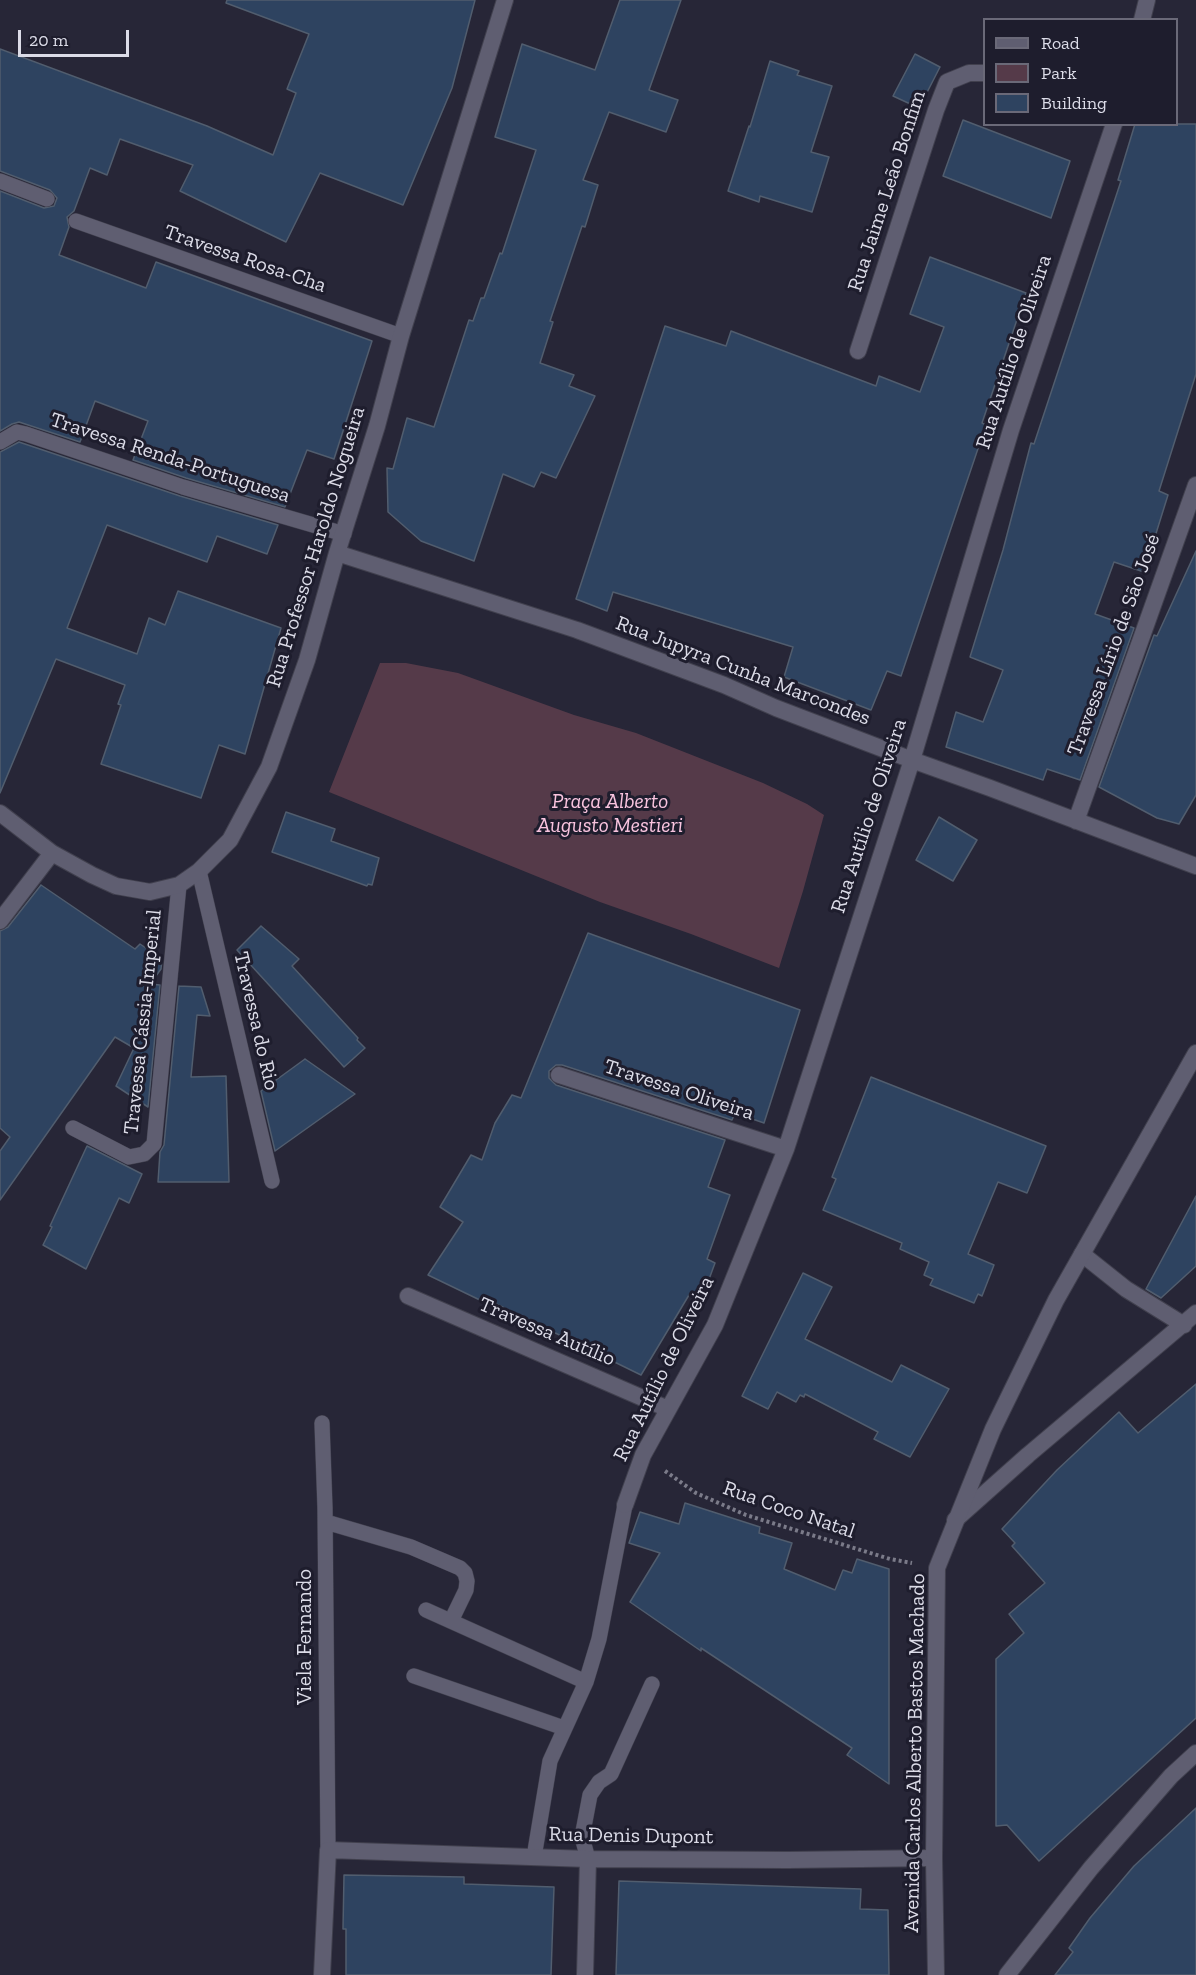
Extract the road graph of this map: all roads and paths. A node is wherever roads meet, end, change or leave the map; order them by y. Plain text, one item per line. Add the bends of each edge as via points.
1 (505, 0) edge
2 (1147, 0) edge
3 (1142, 18) edge
4 (983, 73) edge
5 (1113, 126) edge
6 (0, 181) edge
7 (48, 199) dead end
8 (76, 221) dead end
9 (401, 336) junction
10 (858, 351) dead end
11 (0, 442) edge
12 (1196, 485) edge
13 (345, 534) junction
14 (338, 553) junction
15 (912, 760) junction
16 (0, 813) edge
17 (1076, 821) junction
18 (52, 853) junction
19 (1196, 866) edge
20 (199, 872) junction
21 (179, 885) junction
22 (0, 921) edge
23 (1196, 1053) edge
24 (559, 1075) dead end
25 (73, 1128) dead end
26 (786, 1149) junction
27 (272, 1180) dead end
28 (1082, 1254) junction
29 (408, 1296) dead end
30 (1190, 1319) edge
31 (668, 1409) junction
32 (322, 1423) dead end
33 (643, 1455) junction
34 (625, 1505) joint
35 (956, 1520) junction
36 (326, 1522) junction
37 (937, 1568) junction
38 (426, 1610) dead end
39 (451, 1621) junction
40 (414, 1676) dead end
41 (586, 1682) junction
42 (652, 1684) dead end
43 (564, 1728) junction
44 (1196, 1753) edge
45 (328, 1850) junction
46 (534, 1857) junction
47 (934, 1858) junction
48 (588, 1859) junction
49 (322, 1975) edge
50 (585, 1975) edge
51 (936, 1975) edge
52 (1007, 1975) edge

1 - 9 street, Rua Professor Haroldo Nogueira
2 - 3 street
4 - 10 street, Rua Jaime Leão Bonfim via 969,73 947,82
5 - 15 street, Rua Autílio de Oliveira via 1011,430
6 - 7 lane
8 - 9 lane, Travessa Rosa-Cha
9 - 13 street, Rua Professor Haroldo Nogueira
11 - 13 lane, Travessa Renda-Portuguesa via 17,432 40,437 193,490
12 - 17 street, Travessa Lírio de São José
13 - 14 street, Rua Professor Haroldo Nogueira
14 - 15 street, Rua Jupyra Cunha Marcondes via 577,630
14 - 20 street, Rua Professor Haroldo Nogueira via 307,660 269,767 230,840
15 - 17 street, Rua Jupyra Cunha Marcondes
15 - 26 street, Rua Autílio de Oliveira
16 - 18 street, Rua Professor Haroldo Nogueira
17 - 19 street, Rua Jupyra Cunha Marcondes
18 - 21 street, Rua Professor Haroldo Nogueira via 116,886 150,892
18 - 22 street
20 - 21 street, Rua Professor Haroldo Nogueira
20 - 27 lane, Travessa do Rio
21 - 25 lane, Travessa Cássia-Imperial via 154,1144 144,1154 129,1157
23 - 28 street, Avenida Carlos Alberto Bastos Machado
24 - 26 street, Travessa Oliveira
26 - 31 street, Rua Autílio de Oliveira via 715,1325
28 - 30 street via 1126,1289
28 - 35 street, Avenida Carlos Alberto Bastos Machado via 993,1430
29 - 31 street, Travessa Autílio
30 - 35 street
31 - 33 street, Rua Autílio de Oliveira
32 - 36 lane, Viela Fernando
33 - 34 street, Rua Autílio de Oliveira
33 - 37 path, Rua Coco Natal via 696,1493 746,1515 890,1559
34 - 41 lane via 599,1639
35 - 37 street, Avenida Carlos Alberto Bastos Machado
36 - 39 lane via 411,1547 460,1568 465,1573 466,1590
36 - 45 lane, Viela Fernando
37 - 47 street, Avenida Carlos Alberto Bastos Machado
38 - 39 lane
39 - 41 lane
40 - 43 lane
41 - 43 lane
42 - 48 lane via 611,1774 590,1795 582,1837
43 - 46 lane via 550,1761
44 - 52 street via 1091,1868
45 - 46 street, Rua Denis Dupont
45 - 49 street
46 - 48 street, Rua Denis Dupont
47 - 48 street, Rua Denis Dupont
47 - 51 street, Avenida Carlos Alberto Bastos Machado
48 - 50 street

